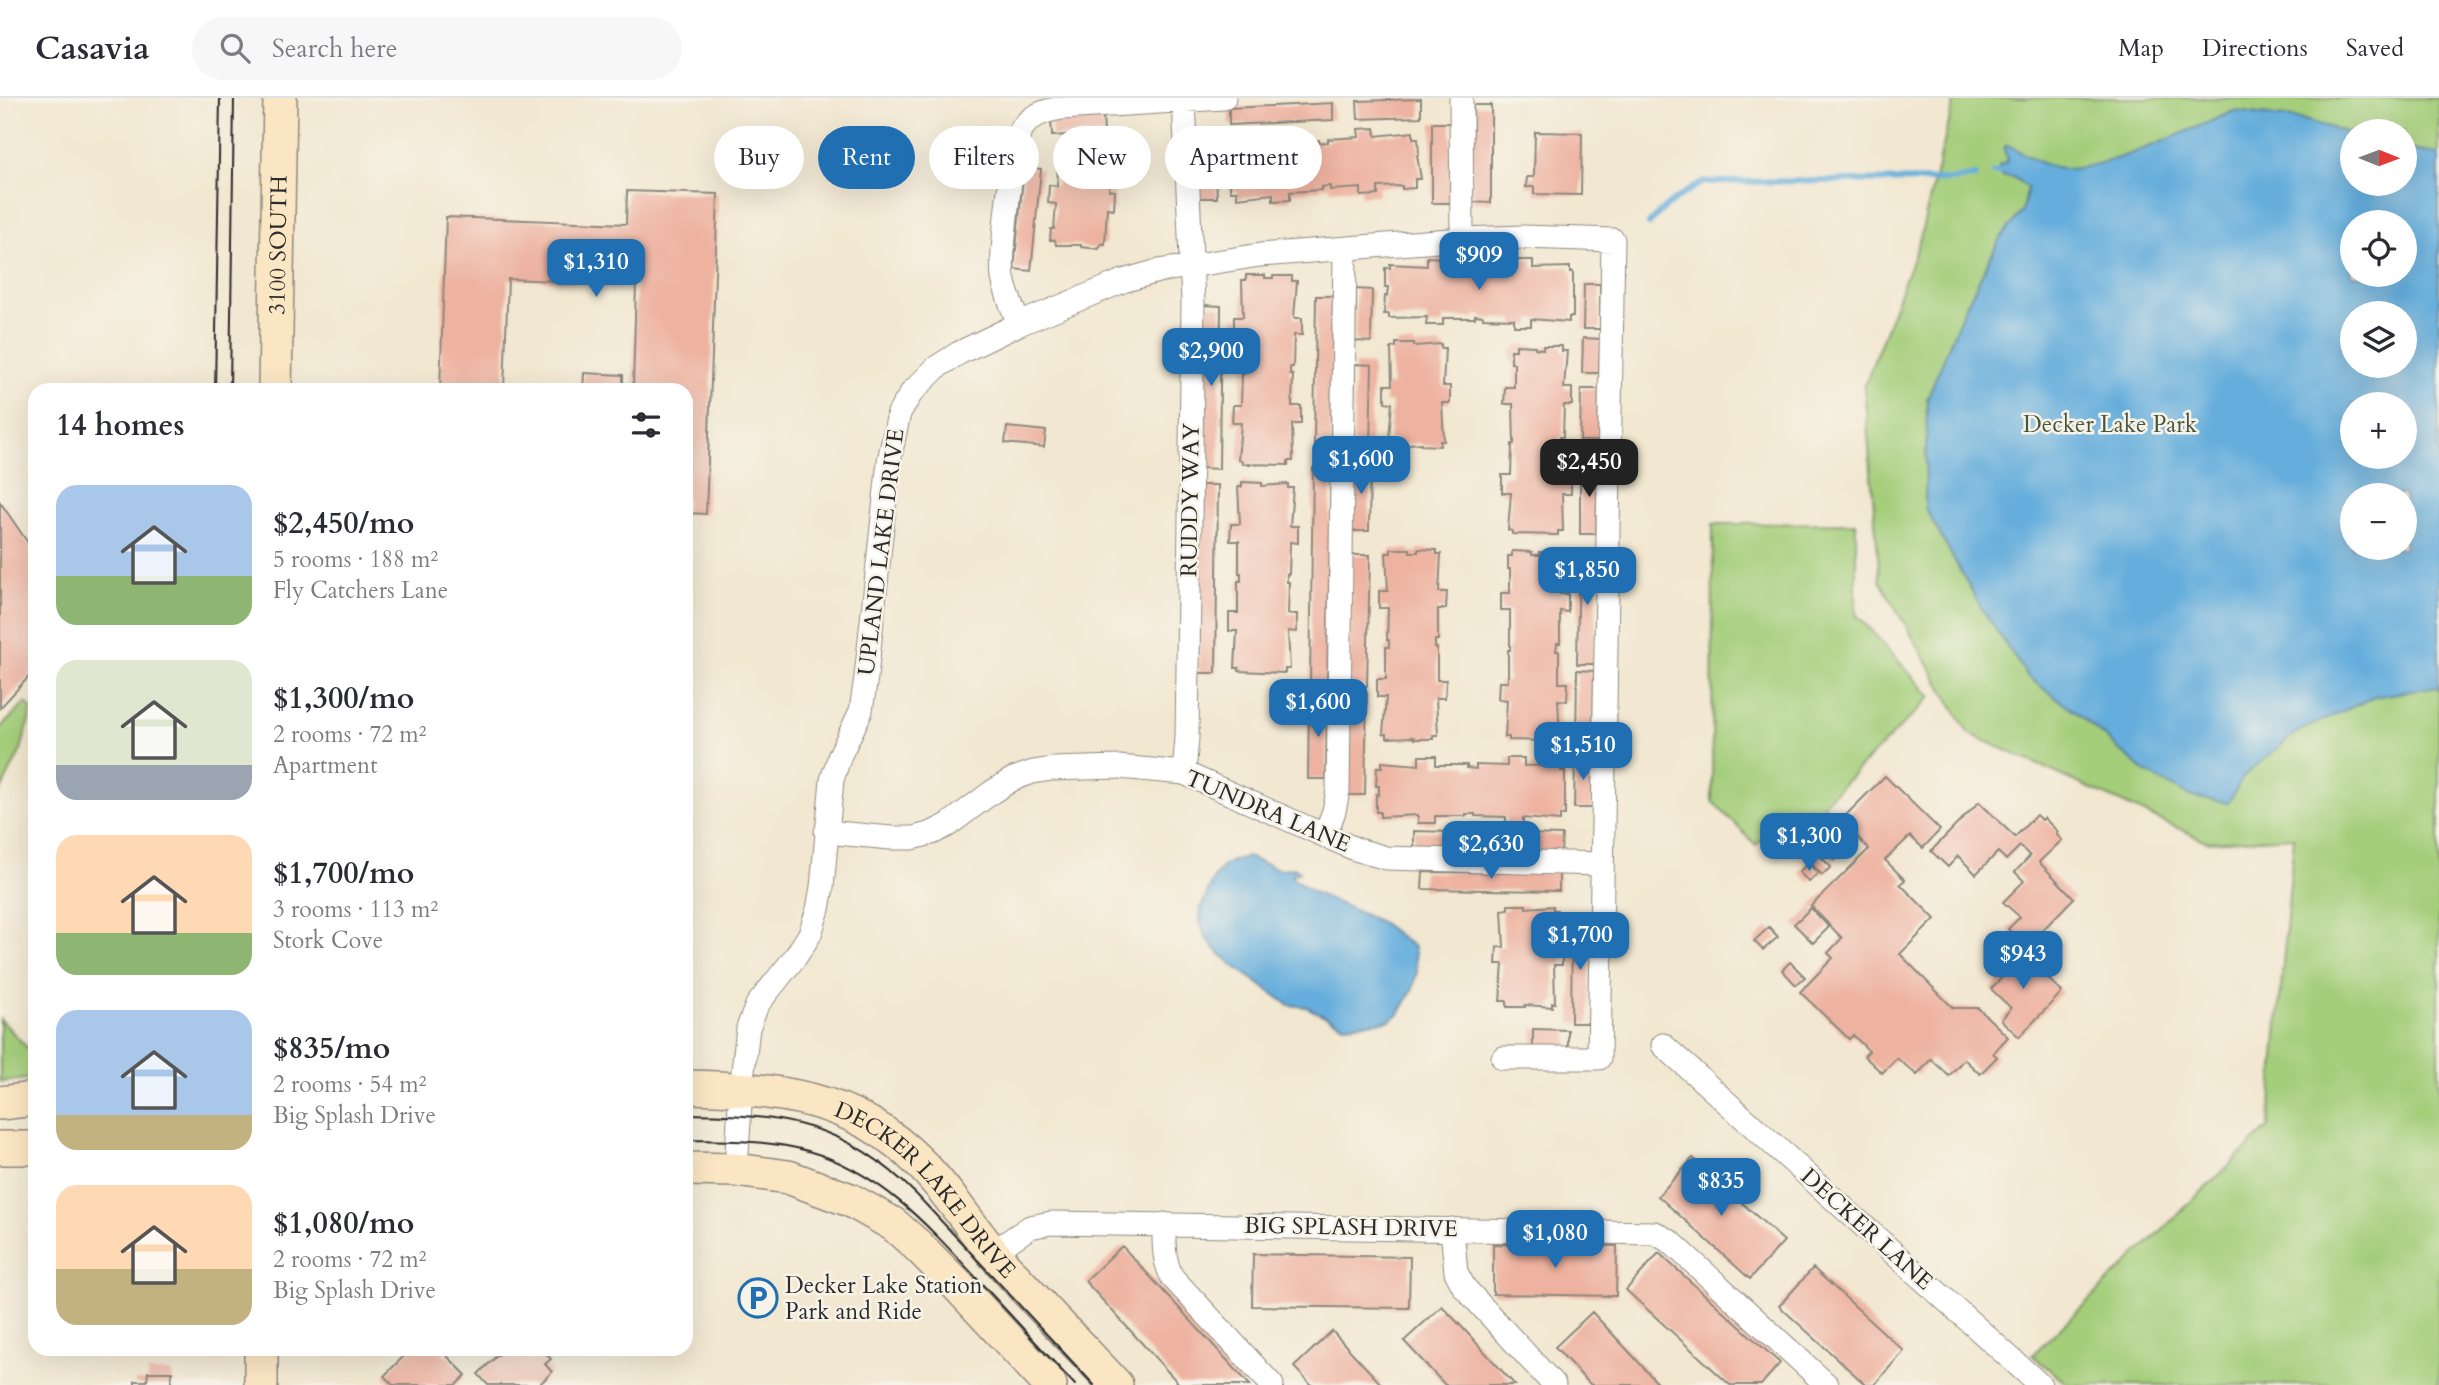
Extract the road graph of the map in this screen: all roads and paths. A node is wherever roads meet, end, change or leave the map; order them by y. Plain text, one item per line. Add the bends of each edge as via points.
1 (280, 98) edge
2 (1224, 98) edge
3 (1461, 98) edge
4 (1184, 100) junction
5 (1462, 239) junction
6 (1345, 250) junction
7 (1192, 265) junction
8 (1019, 324) junction
9 (275, 383) edge
10 (1184, 773) junction
11 (826, 832) junction
12 (1325, 835) junction
13 (1601, 864) junction
14 (1663, 1045) dead end
15 (1503, 1058) dead end
16 (693, 1087) edge
17 (741, 1088) junction
18 (28, 1100) edge
19 (0, 1103) edge
20 (0, 1148) edge
21 (28, 1148) edge
22 (693, 1169) edge
23 (736, 1170) junction
24 (1164, 1224) junction
25 (1452, 1229) junction
26 (993, 1252) junction
27 (261, 1356) edge
28 (261, 1385) edge
29 (1050, 1385) edge
30 (1116, 1385) edge
31 (1272, 1385) edge
32 (1554, 1385) edge
33 (1827, 1385) edge
34 (2040, 1385) edge

1 - 9 street, 3100 SOUTH
2 - 4 street
3 - 5 street
4 - 7 street, RUDDY WAY
4 - 8 street via 1062,108 1041,113 1022,128 1014,152 1003,266
5 - 6 street, UPLAND LAKE DRIVE
5 - 13 street, UPLAND LAKE DRIVE via 1613,240
6 - 7 street, UPLAND LAKE DRIVE
6 - 12 street via 1338,791
7 - 8 street, UPLAND LAKE DRIVE via 1140,276
7 - 10 street, RUDDY WAY
8 - 11 street, UPLAND LAKE DRIVE via 937,367 899,413 889,461 861,711 832,780
10 - 11 street, TUNDRA LANE via 1119,767 1033,772 1013,779 932,833 891,838
10 - 12 street, TUNDRA LANE
11 - 17 street, UPLAND LAKE DRIVE via 822,887 810,934 757,1005 748,1028
12 - 13 street, TUNDRA LANE via 1386,858
13 - 15 street via 1599,1058
14 - 34 street, DECKER LANE
16 - 17 street, DECKER LAKE DRIVE
17 - 23 street, UPLAND LAKE DRIVE
17 - 26 street, DECKER LAKE DRIVE via 820,1102 885,1133 920,1162
18 - 19 street
20 - 21 street
22 - 23 street, DECKER LAKE DRIVE
23 - 29 street, DECKER LAKE DRIVE via 816,1185 893,1224
24 - 25 street, BIG SPLASH DRIVE
24 - 26 street, BIG SPLASH DRIVE via 1040,1224
24 - 31 street via 1164,1257 1172,1277
25 - 32 street via 1455,1272 1464,1287
25 - 33 street, BIG SPLASH DRIVE via 1655,1233 1671,1242
26 - 30 street, DECKER LAKE DRIVE
27 - 28 street

